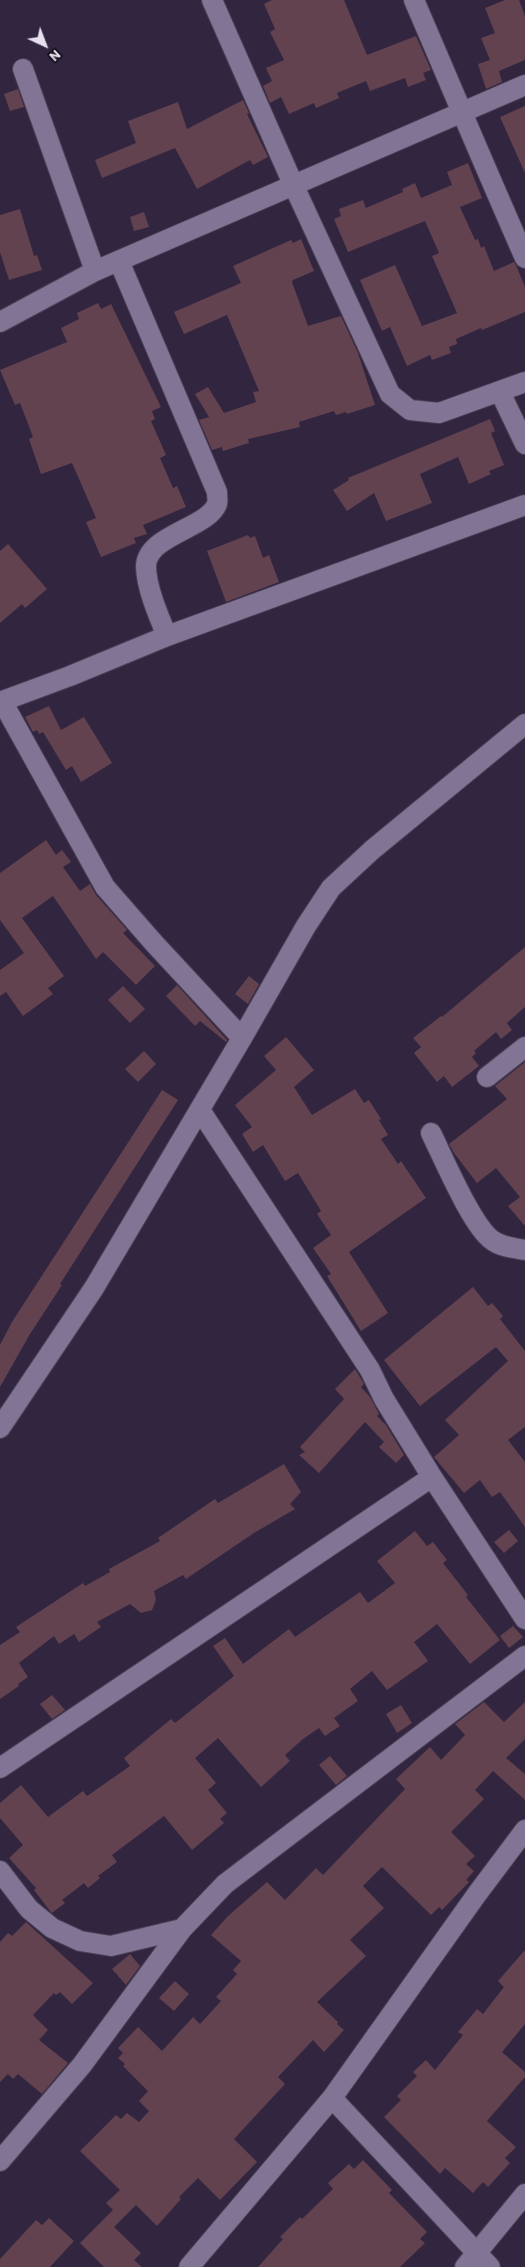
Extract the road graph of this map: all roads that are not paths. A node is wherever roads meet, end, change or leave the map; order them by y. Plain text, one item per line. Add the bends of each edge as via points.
1 (212, 0) edge
2 (414, 0) edge
3 (23, 69) dead end
4 (525, 85) edge
5 (460, 112) junction
6 (293, 184) junction
7 (525, 258) edge
8 (119, 261) junction
9 (95, 271) junction
10 (0, 322) edge
11 (525, 382) edge
12 (500, 392) junction
13 (525, 444) edge
14 (525, 505) edge
15 (167, 636) junction
16 (1, 701) edge
17 (525, 724) edge
18 (242, 1038) junction
19 (525, 1047) edge
20 (488, 1078) dead end
21 (200, 1110) junction
22 (431, 1132) dead end
23 (525, 1250) edge
24 (0, 1428) edge
25 (432, 1477) junction
26 (525, 1619) edge
27 (525, 1656) edge
28 (0, 1768) edge
29 (525, 1830) edge
30 (0, 1871) edge
31 (182, 1929) junction
32 (332, 2098) junction
33 (0, 2161) edge
34 (525, 2194) edge
35 (477, 2262) edge
36 (189, 2267) edge

1 - 6 street
2 - 5 street
3 - 9 street
4 - 5 street
5 - 6 street
5 - 7 street
6 - 8 street
6 - 12 street via 390,394 410,410 439,413
8 - 9 street
8 - 15 street via 217,492 216,504 208,514 159,544 149,554 146,566
9 - 10 street
11 - 12 street
12 - 13 street
14 - 15 street
15 - 16 street
16 - 18 street via 105,887
17 - 18 street via 372,850 331,888
18 - 21 street
19 - 20 street
21 - 24 street via 94,1288
21 - 25 street via 370,1370
22 - 23 street via 478,1225 497,1244
25 - 26 street
25 - 28 street
27 - 31 street via 225,1884
29 - 32 street
30 - 31 street via 29,1909 52,1928 80,1941 111,1946
31 - 33 street via 82,2065
32 - 35 street
32 - 36 street
34 - 35 street

